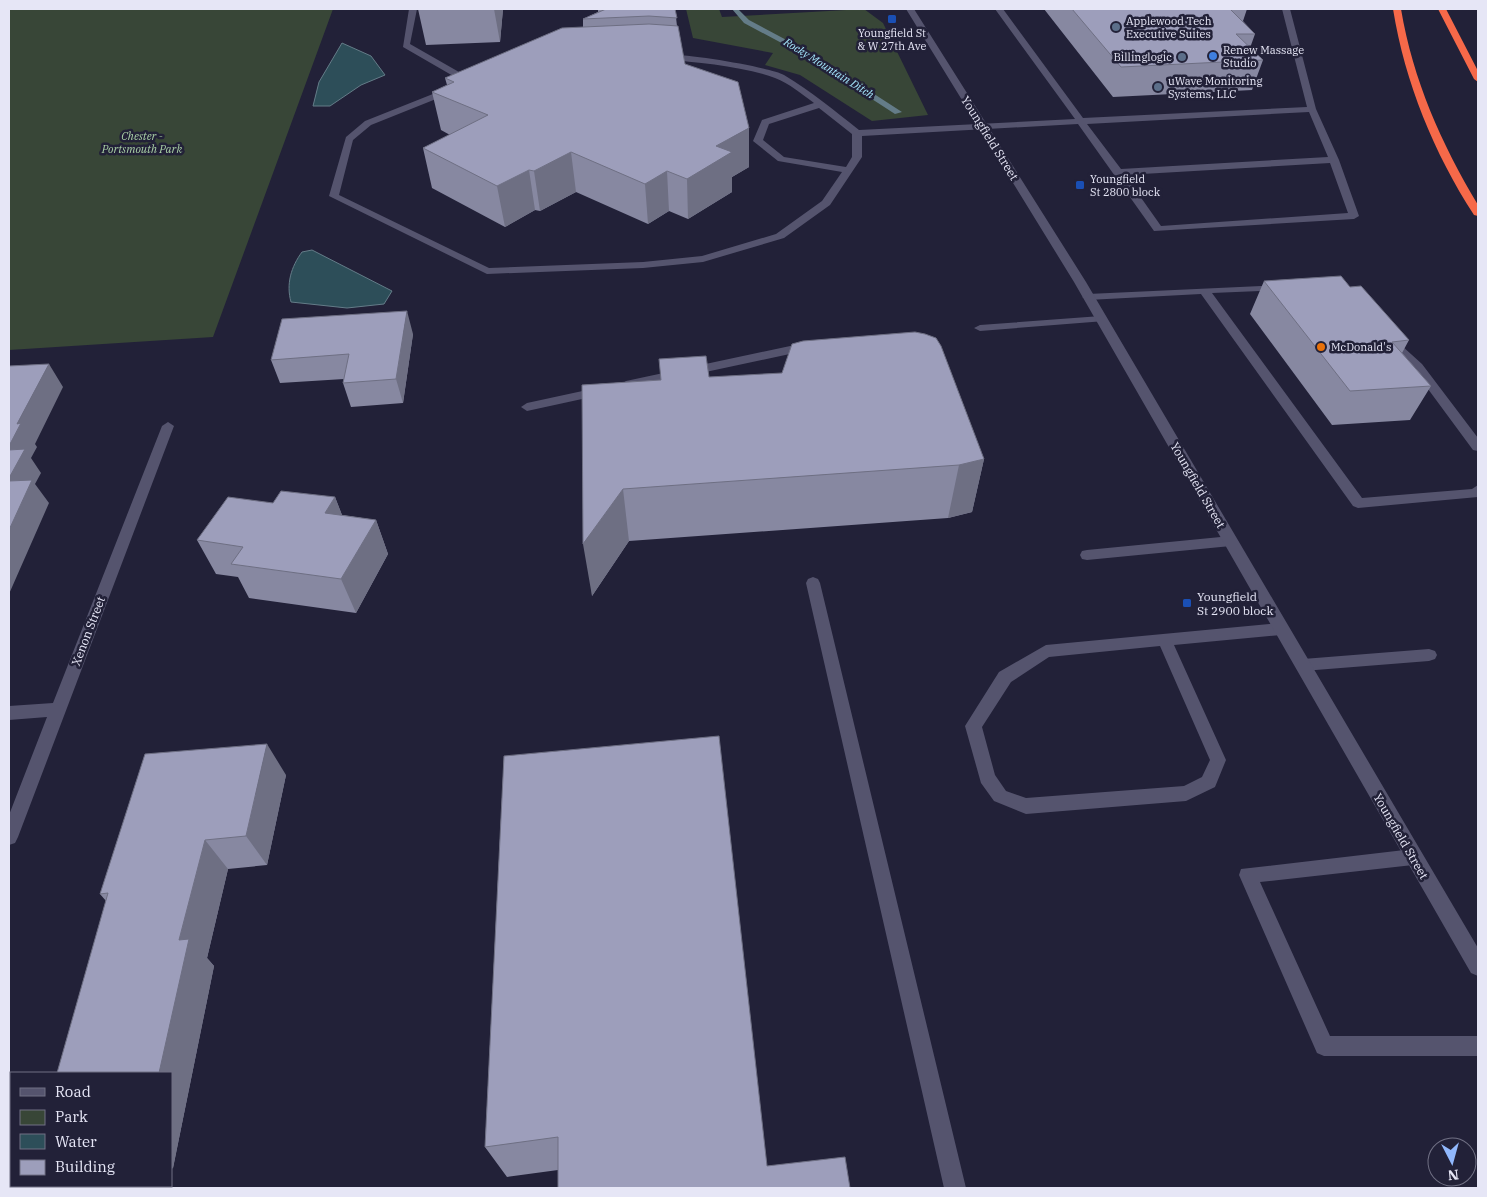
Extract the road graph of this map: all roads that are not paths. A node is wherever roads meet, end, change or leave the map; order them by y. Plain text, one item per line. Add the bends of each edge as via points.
1 (413, 9) edge
2 (910, 9) edge
3 (999, 9) edge
4 (1286, 9) edge
5 (1397, 9) edge
6 (1442, 9) edge
7 (651, 56) edge
8 (1478, 79) edge
9 (821, 104) junction
10 (1312, 109) junction
11 (1084, 123) junction
12 (983, 128) junction
13 (857, 133) junction
14 (1334, 160) junction
15 (849, 170) junction
16 (1118, 172) junction
17 (1478, 213) edge
18 (1204, 290) junction
19 (1291, 290) edge
20 (1088, 297) junction
21 (1101, 319) junction
22 (980, 328) dead end
23 (1378, 330) edge
24 (817, 344) edge
25 (526, 407) dead end
26 (168, 426) dead end
27 (1478, 447) edge
28 (1478, 490) edge
29 (1231, 541) junction
30 (1087, 556) dead end
31 (813, 583) dead end
32 (1281, 629) junction
33 (1164, 640) junction
34 (1429, 655) dead end
35 (1303, 665) junction
36 (57, 709) junction
37 (9, 713) edge
38 (9, 837) edge
39 (1413, 857) junction
40 (1478, 966) edge
41 (1478, 1046) edge
42 (955, 1188) edge

1 - 15 street via 406,45 474,80 368,123 349,139 334,196 487,271 643,265 703,259 780,236 826,203
2 - 12 street, Youngfield Street
3 - 11 street
4 - 10 street
5 - 17 highway via 1417,91 1453,172
6 - 8 highway
7 - 9 street via 709,61 779,76
9 - 13 street
9 - 15 street via 765,122 758,141 781,159
10 - 11 street
10 - 14 street
11 - 12 street
11 - 16 street
12 - 13 street
12 - 20 street, Youngfield Street
13 - 15 street via 858,157
14 - 16 street
14 - 16 street via 1354,216 1158,229
18 - 19 street via 1274,286
18 - 20 street
18 - 28 street via 1358,503 1477,493
20 - 21 street, Youngfield Street
21 - 22 street
21 - 29 street, Youngfield Street
23 - 27 street via 1418,367
24 - 25 street
26 - 36 street, Xenon Street
29 - 30 street
29 - 32 street, Youngfield Street
31 - 42 street
32 - 33 street
32 - 35 street, Youngfield Street
33 - 33 street via 1218,760 1209,782 1186,793 1026,806 1000,796 987,778 973,726 1006,677 1046,651
34 - 35 street
35 - 39 street, Youngfield Street
36 - 37 street
36 - 38 street, Xenon Street
39 - 40 street, Youngfield Street
39 - 41 street via 1248,875 1324,1046

